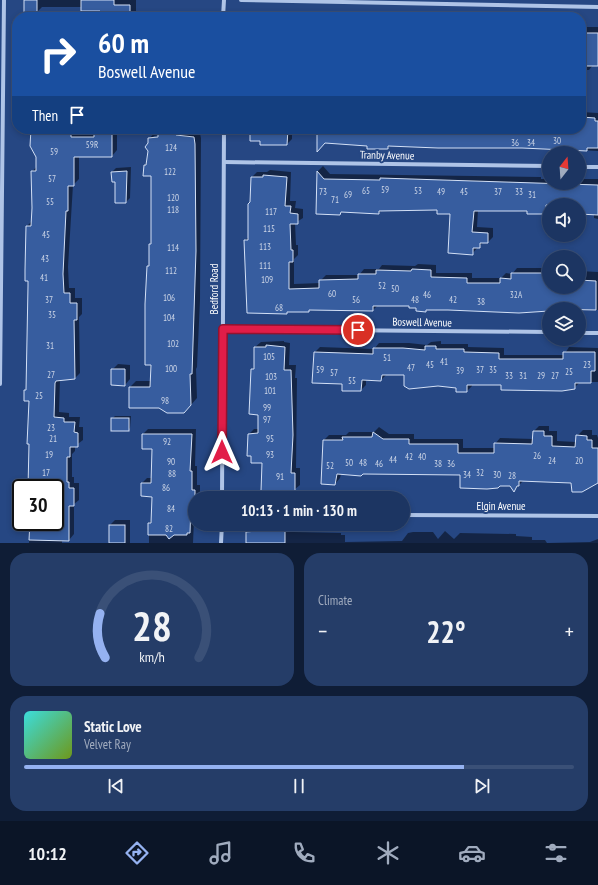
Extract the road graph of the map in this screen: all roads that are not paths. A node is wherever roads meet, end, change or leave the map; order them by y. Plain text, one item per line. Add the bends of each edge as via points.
1 (4, 0) edge
2 (224, 0) edge
3 (241, 0) edge
4 (598, 7) edge
5 (223, 12) edge
6 (224, 134) edge
7 (224, 162) junction
8 (542, 166) edge
9 (586, 167) edge
10 (598, 167) edge
11 (223, 329) junction
12 (542, 332) edge
13 (586, 333) edge
14 (598, 333) edge
15 (0, 384) edge
16 (222, 491) edge
17 (410, 515) edge
18 (598, 516) edge
19 (222, 531) edge
20 (221, 543) edge

1 - 15 street
2 - 5 street
3 - 4 street
6 - 7 street, Bedford Road
7 - 8 street, Tranby Avenue
7 - 11 street, Bedford Road
9 - 10 street
11 - 12 street, Boswell Avenue
11 - 16 street, Bedford Road
13 - 14 street
17 - 18 street, Elgin Avenue
19 - 20 street

